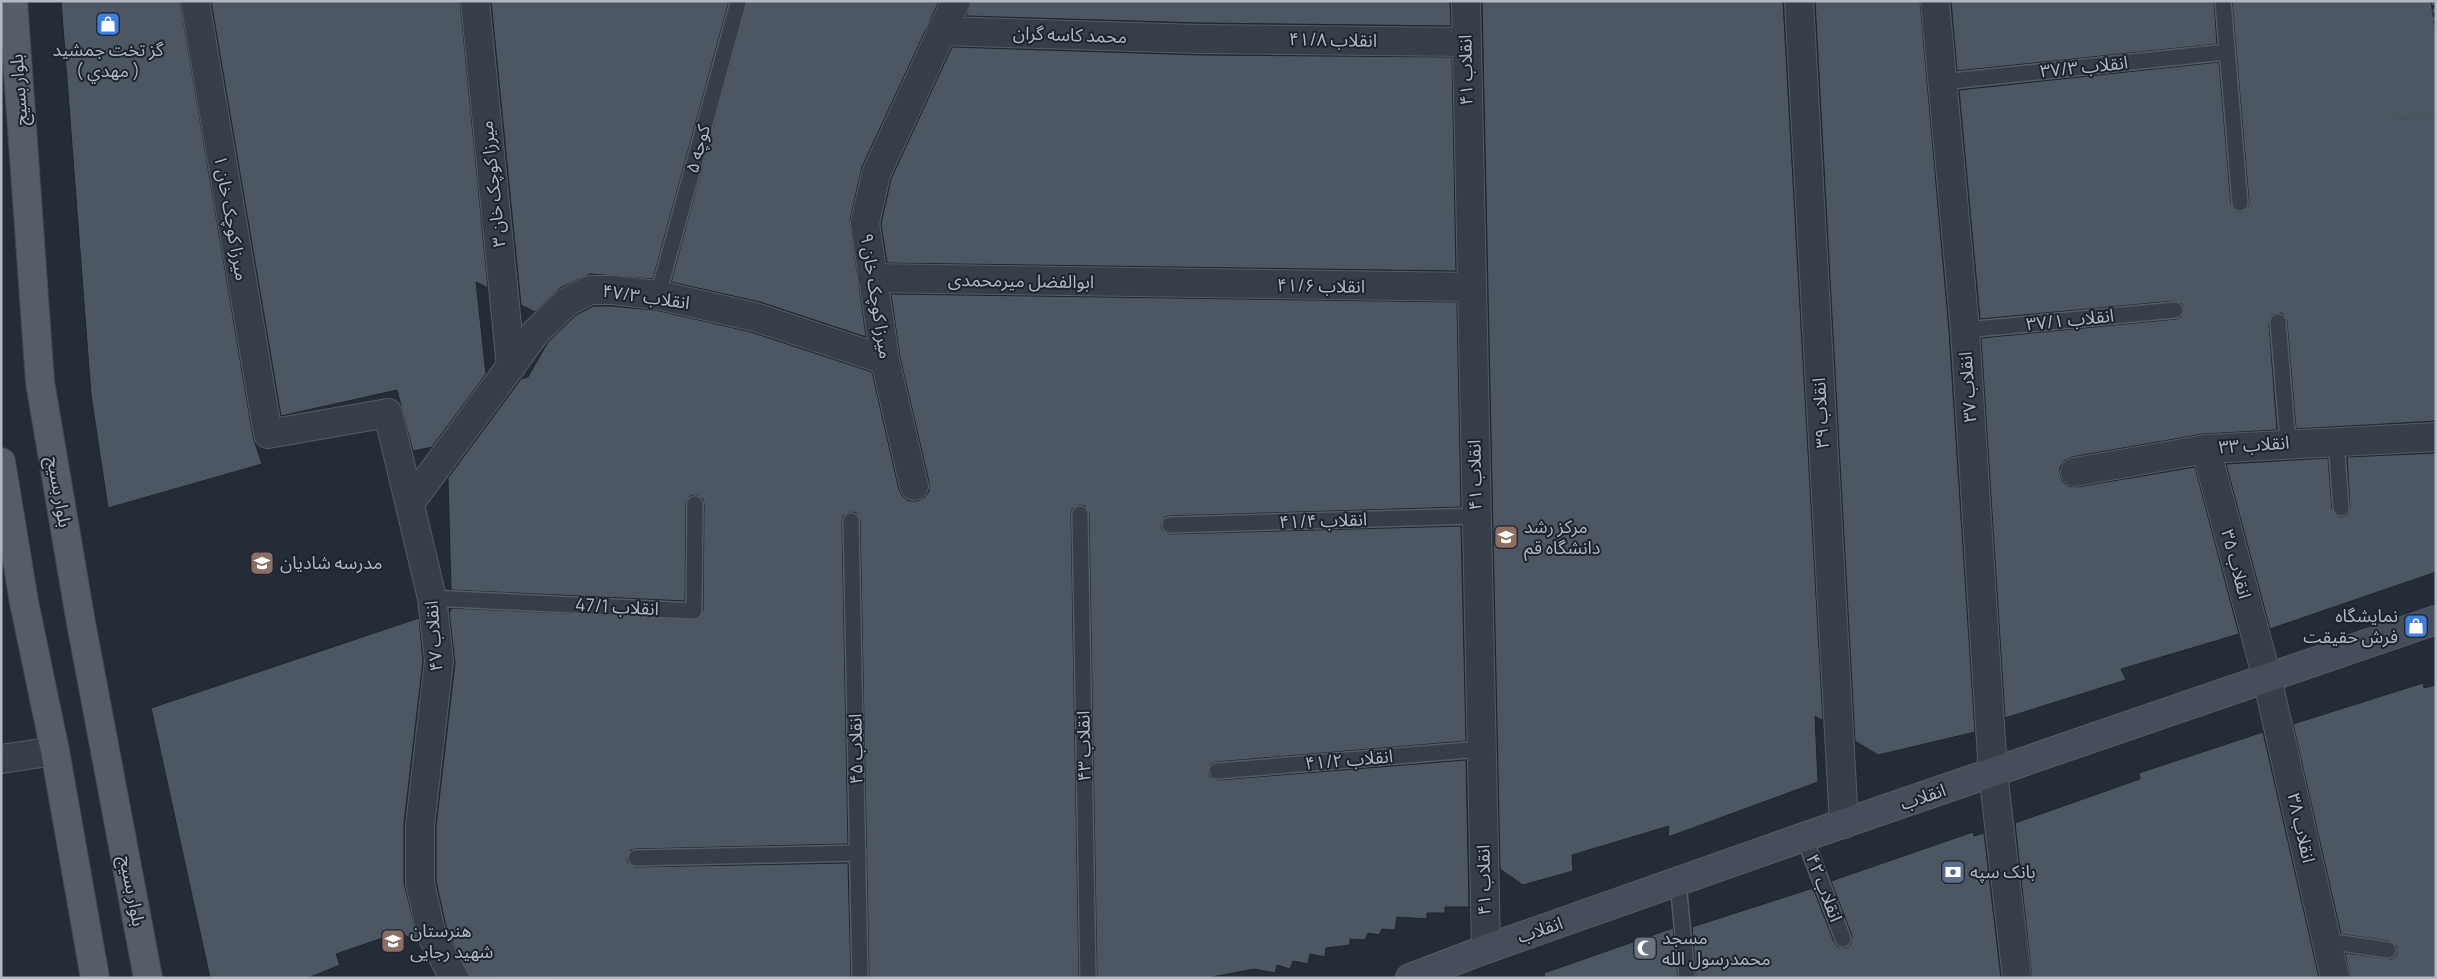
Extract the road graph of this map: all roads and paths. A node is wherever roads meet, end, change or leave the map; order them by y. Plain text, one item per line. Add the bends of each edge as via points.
1 (13, 1) edge
2 (195, 1) edge
3 (476, 1) edge
4 (956, 1) edge
5 (1466, 1) edge
6 (1799, 1) edge
7 (1935, 1) edge
8 (2223, 1) edge
9 (2433, 1) edge
10 (738, 3) dead end
11 (2436, 30) edge
12 (941, 31) junction
13 (1200, 39) joint
14 (1466, 42) junction
15 (2226, 52) junction
16 (1942, 82) junction
17 (2436, 116) edge
18 (2397, 119) dead end
19 (2240, 204) dead end
20 (872, 278) junction
21 (1171, 284) joint
22 (1471, 287) junction
23 (658, 295) junction
24 (2175, 310) dead end
25 (2278, 322) dead end
26 (1965, 330) junction
27 (886, 360) junction
28 (511, 367) junction
29 (268, 434) joint
30 (2436, 437) edge
31 (2336, 442) junction
32 (2288, 443) junction
33 (2206, 449) junction
34 (2075, 472) dead end
35 (2, 477) edge
36 (914, 486) dead end
37 (410, 503) junction
38 (695, 504) dead end
39 (2341, 508) dead end
40 (1080, 514) dead end
41 (1476, 516) junction
42 (851, 521) dead end
43 (1170, 525) dead end
44 (432, 598) junction
45 (2436, 620) edge
46 (2267, 678) junction
47 (1481, 749) junction
48 (55, 751) junction
49 (1, 759) edge
50 (1217, 771) dead end
51 (1993, 773) junction
52 (1844, 824) junction
53 (1804, 837) junction
54 (858, 853) junction
55 (636, 858) dead end
56 (1678, 882) junction
57 (1844, 939) dead end
58 (2327, 941) junction
59 (1486, 948) junction
60 (2388, 950) dead end
61 (95, 978) edge
62 (148, 978) edge
63 (454, 978) edge
64 (860, 978) edge
65 (1088, 978) edge
66 (1410, 978) edge
67 (1687, 978) edge
68 (2017, 978) edge
69 (2335, 978) edge

1 - 62 main road, بلوار بسیج via 40,382 79,614
2 - 29 street, میرزا کوچک خان ۱
3 - 28 street, میرزا کوچک خان ۳
4 - 12 street, میرزا کوچک خان ۹
5 - 14 street, انقلاب ۴۱
6 - 52 street, انقلاب ۳۹
7 - 16 street, انقلاب ۳۷
8 - 15 lane
9 - 11 path
10 - 23 lane, کوچه ۵
12 - 13 street, محمد کاسه گران
12 - 20 street, میرزا کوچک خان ۹ via 876,174 865,223
13 - 14 street, انقلاب ۴۱/۸
14 - 22 street, انقلاب ۴۱
15 - 16 lane, انقلاب ۳۷/۳
15 - 19 lane
16 - 26 street, انقلاب ۳۷
17 - 18 path
20 - 21 street, ابوالفضل میرمحمدی
20 - 27 street, میرزا کوچک خان ۹
21 - 22 street, انقلاب ۴۱/۶
22 - 41 street, انقلاب ۴۱
23 - 27 street, انقلاب ۴۷/۳ via 755,317
23 - 28 street, انقلاب ۴۷/۳ via 590,290 567,302 536,332
24 - 26 lane, انقلاب ۳۷/۱
25 - 32 lane
26 - 51 street, انقلاب ۳۷
27 - 36 street, میرزا کوچک خان ۹
28 - 37 street, انقلاب ۴۷/۳
29 - 37 street, انقلاب ۴۷ via 388,413
30 - 31 street, انقلاب ۳۳
31 - 32 street, انقلاب ۳۳
31 - 39 lane
32 - 33 street, انقلاب ۳۳
33 - 34 street, انقلاب ۳۳
33 - 46 street, انقلاب ۳۵
35 - 48 main road
37 - 44 street, انقلاب ۴۷
38 - 44 lane, انقلاب 47/1 via 694,611
40 - 65 lane, انقلاب ۴۳
41 - 43 lane, انقلاب ۴۱/۴
41 - 47 street, انقلاب ۴۱
42 - 54 lane, انقلاب ۴۵
44 - 63 street, انقلاب ۴۷ via 439,661 420,825 420,882 432,936
45 - 46 main road, انقلاب
46 - 51 main road, انقلاب
46 - 58 street, انقلاب ۳۸
47 - 50 lane, انقلاب ۴۱/۲
47 - 59 street, انقلاب ۴۱
48 - 49 street
48 - 61 main road
51 - 52 main road, انقلاب
51 - 68 street, انقلاب ۳۷
52 - 53 main road, انقلاب
53 - 56 main road, انقلاب
53 - 57 lane, انقلاب ۴۲
54 - 55 lane
54 - 64 lane, انقلاب ۴۵
56 - 59 main road, انقلاب
56 - 67 lane
58 - 60 lane
58 - 69 street, انقلاب ۳۸
59 - 66 main road, انقلاب

